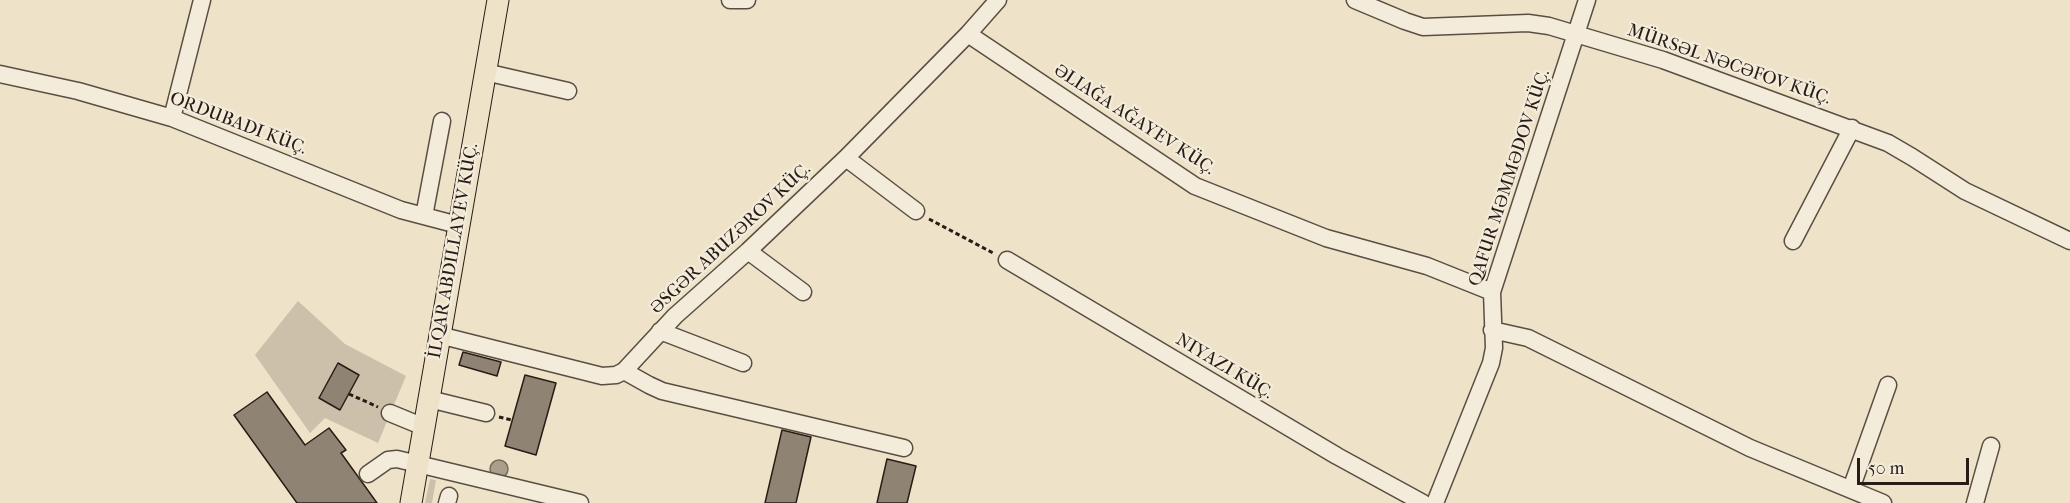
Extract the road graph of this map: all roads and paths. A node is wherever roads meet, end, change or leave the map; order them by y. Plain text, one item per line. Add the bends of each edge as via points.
1 (202, 0) edge
2 (498, 0) edge
3 (730, 0) edge
4 (747, 0) edge
5 (998, 0) edge
6 (1355, 0) edge
7 (1587, 0) edge
8 (1576, 33) junction
9 (968, 34) junction
10 (485, 72) junction
11 (0, 74) edge
12 (568, 91) dead end
13 (172, 118) junction
14 (442, 121) dead end
15 (1852, 128) junction
16 (846, 159) junction
17 (916, 211) joint
18 (424, 216) junction
19 (458, 225) junction
20 (1793, 240) dead end
21 (2070, 241) edge
22 (748, 251) junction
23 (1007, 260) joint
24 (803, 292) dead end
25 (1492, 292) junction
26 (1492, 330) junction
27 (660, 331) junction
28 (440, 335) junction
29 (743, 363) dead end
30 (624, 371) junction
31 (1888, 385) dead end
32 (349, 394) dead end
33 (429, 399) junction
34 (390, 413) joint
35 (486, 413) dead end
36 (424, 428) junction
37 (1991, 446) dead end
38 (904, 448) dead end
39 (418, 463) junction
40 (368, 474) dead end
41 (1851, 489) junction
42 (411, 503) edge
43 (580, 503) edge
44 (1423, 503) edge
45 (1435, 503) edge
46 (1883, 503) edge
47 (1975, 503) edge

1 - 13 street
2 - 10 main road, İLQAR ABDILLAYEV KÜÇ.
3 - 4 street
5 - 9 street, ƏSGƏR ABUZƏROV KÜÇ.
6 - 8 street, MÜRSƏL NƏCƏFOV KÜÇ. via 1423,27 1528,23
7 - 8 street, QAFUR MƏMMƏDOV KÜÇ.
8 - 15 street, MÜRSƏL NƏCƏFOV KÜÇ.
8 - 25 street, QAFUR MƏMMƏDOV KÜÇ.
9 - 16 street, ƏSGƏR ABUZƏROV KÜÇ.
9 - 25 street, ƏLIAĞA AĞAYEV KÜÇ. via 1195,186 1326,238 1427,266
10 - 12 street
10 - 19 main road, İLQAR ABDILLAYEV KÜÇ.
11 - 13 street, ORDUBADI KÜÇ. via 88,93
13 - 18 street, ORDUBADI KÜÇ.
14 - 18 street
15 - 20 street
15 - 21 street, MÜRSƏL NƏCƏFOV KÜÇ. via 1888,143 1965,191
16 - 17 street
16 - 22 street, ƏSGƏR ABUZƏROV KÜÇ.
17 - 23 path
18 - 19 street, ORDUBADI KÜÇ.
19 - 28 main road, İLQAR ABDILLAYEV KÜÇ.
22 - 24 street
22 - 27 street, ƏSGƏR ABUZƏROV KÜÇ.
23 - 44 street, NIYAZI KÜÇ.
25 - 26 street, QAFUR MƏMMƏDOV KÜÇ.
26 - 41 street via 1528,338 1750,448
26 - 45 street, QAFUR MƏMMƏDOV KÜÇ. via 1494,348 1486,379
27 - 29 street
27 - 30 street, ƏSGƏR ABUZƏROV KÜÇ.
28 - 30 street via 602,376
28 - 33 main road, İLQAR ABDILLAYEV KÜÇ.
30 - 38 street via 662,391
31 - 41 street
32 - 34 path
33 - 35 street
33 - 36 main road, İLQAR ABDILLAYEV KÜÇ.
34 - 36 street
36 - 39 main road, İLQAR ABDILLAYEV KÜÇ.
37 - 47 street
39 - 40 street via 388,460
39 - 42 main road, İLQAR ABDILLAYEV KÜÇ.
39 - 43 street
41 - 46 street

